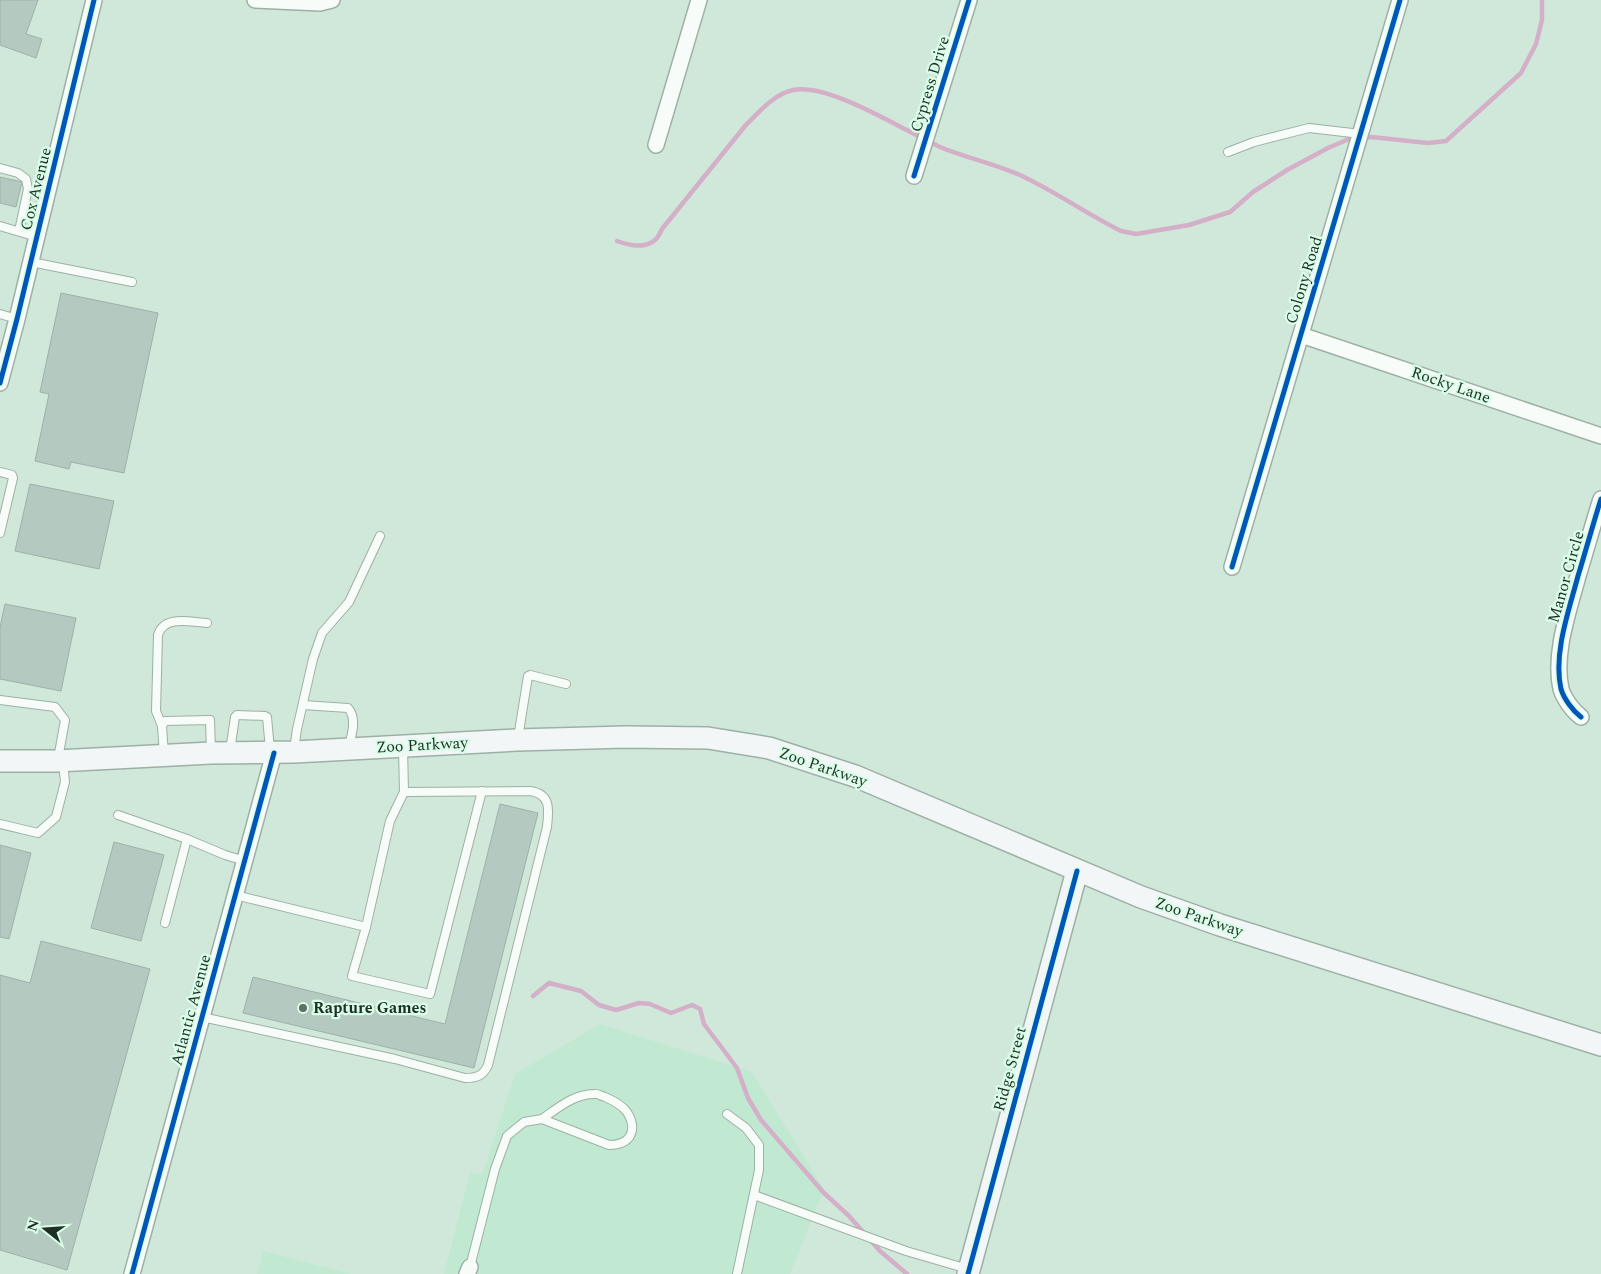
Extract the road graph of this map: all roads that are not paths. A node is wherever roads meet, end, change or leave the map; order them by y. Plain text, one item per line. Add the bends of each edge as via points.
1 (94, 0) edge
2 (255, 0) edge
3 (332, 0) edge
4 (699, 0) edge
5 (969, 0) edge
6 (1400, 0) edge
7 (1361, 134) junction
8 (656, 145) dead end
9 (1228, 152) dead end
10 (0, 168) edge
11 (914, 176) dead end
12 (0, 226) edge
13 (19, 232) junction
14 (37, 236) junction
15 (31, 262) junction
16 (132, 282) dead end
17 (0, 314) edge
18 (18, 319) junction
19 (1301, 335) junction
20 (0, 383) edge
21 (1601, 436) edge
22 (0, 472) edge
23 (1601, 499) edge
24 (0, 533) edge
25 (380, 536) dead end
26 (1232, 567) dead end
27 (206, 623) dead end
28 (566, 684) dead end
29 (0, 700) edge
30 (303, 705) junction
31 (1581, 717) dead end
32 (162, 726) junction
33 (517, 740) junction
34 (403, 747) junction
35 (349, 748) junction
36 (279, 752) junction
37 (221, 753) junction
38 (164, 755) junction
39 (60, 760) junction
40 (0, 761) edge
41 (482, 791) junction
42 (404, 792) junction
43 (118, 815) dead end
44 (0, 824) edge
45 (187, 839) junction
46 (245, 860) junction
47 (1077, 871) junction
48 (235, 895) junction
49 (165, 923) dead end
50 (366, 927) junction
51 (202, 1017) junction
52 (1601, 1045) edge
53 (727, 1114) dead end
54 (542, 1119) junction
55 (754, 1195) junction
56 (469, 1270) edge
57 (969, 1272) edge
58 (132, 1274) edge
59 (737, 1274) edge

1 - 14 street, Cox Avenue
2 - 3 street via 320,3
4 - 8 street
5 - 11 street, Cypress Drive
6 - 7 street, Colony Road
7 - 9 lane via 1309,128
7 - 19 street, Colony Road
10 - 13 lane via 26,179 28,189
12 - 13 lane
13 - 14 lane
14 - 15 street, Cox Avenue
15 - 16 lane
15 - 18 street, Cox Avenue
17 - 18 lane
18 - 20 street, Cox Avenue
19 - 21 street, Rocky Lane
19 - 26 street, Colony Road
22 - 24 lane via 13,478
23 - 31 street, Manor Circle via 1572,598 1559,670 1562,691 1574,712
25 - 30 lane via 349,602 322,633
27 - 32 lane via 170,622 160,630 156,711
28 - 33 lane via 528,676
29 - 39 lane via 56,707 61,712 66,720
30 - 35 lane via 348,708 353,722
30 - 36 lane via 297,730
32 - 37 lane via 165,721 210,720
32 - 38 lane
33 - 34 main road, Zoo Parkway
33 - 47 main road, Zoo Parkway via 708,738 769,748 855,776
34 - 35 main road, Zoo Parkway
34 - 42 lane
35 - 36 main road, Zoo Parkway
36 - 37 main road, Zoo Parkway
36 - 37 lane via 267,717 237,715
36 - 46 street, Atlantic Avenue
37 - 38 main road, Zoo Parkway
38 - 39 main road, Zoo Parkway
39 - 40 main road, Zoo Parkway
39 - 44 lane via 65,782 56,817 38,833
41 - 42 lane
41 - 50 lane via 430,994 352,976
41 - 51 lane via 540,792 549,813 488,1065 483,1074 465,1078 395,1059
42 - 50 lane via 390,822
43 - 45 lane
45 - 46 lane via 218,853
45 - 49 lane
46 - 48 street, Atlantic Avenue
47 - 52 main road, Zoo Parkway via 1220,925
47 - 57 main road, Ridge Street
48 - 50 lane
48 - 51 street, Atlantic Avenue
51 - 58 street, Atlantic Avenue
53 - 55 lane via 746,1128 759,1145
54 - 54 lane via 609,1145 625,1142 633,1128 626,1111 614,1101 595,1093 569,1100
54 - 56 lane via 524,1122 507,1136 495,1169
55 - 57 lane
55 - 59 lane

